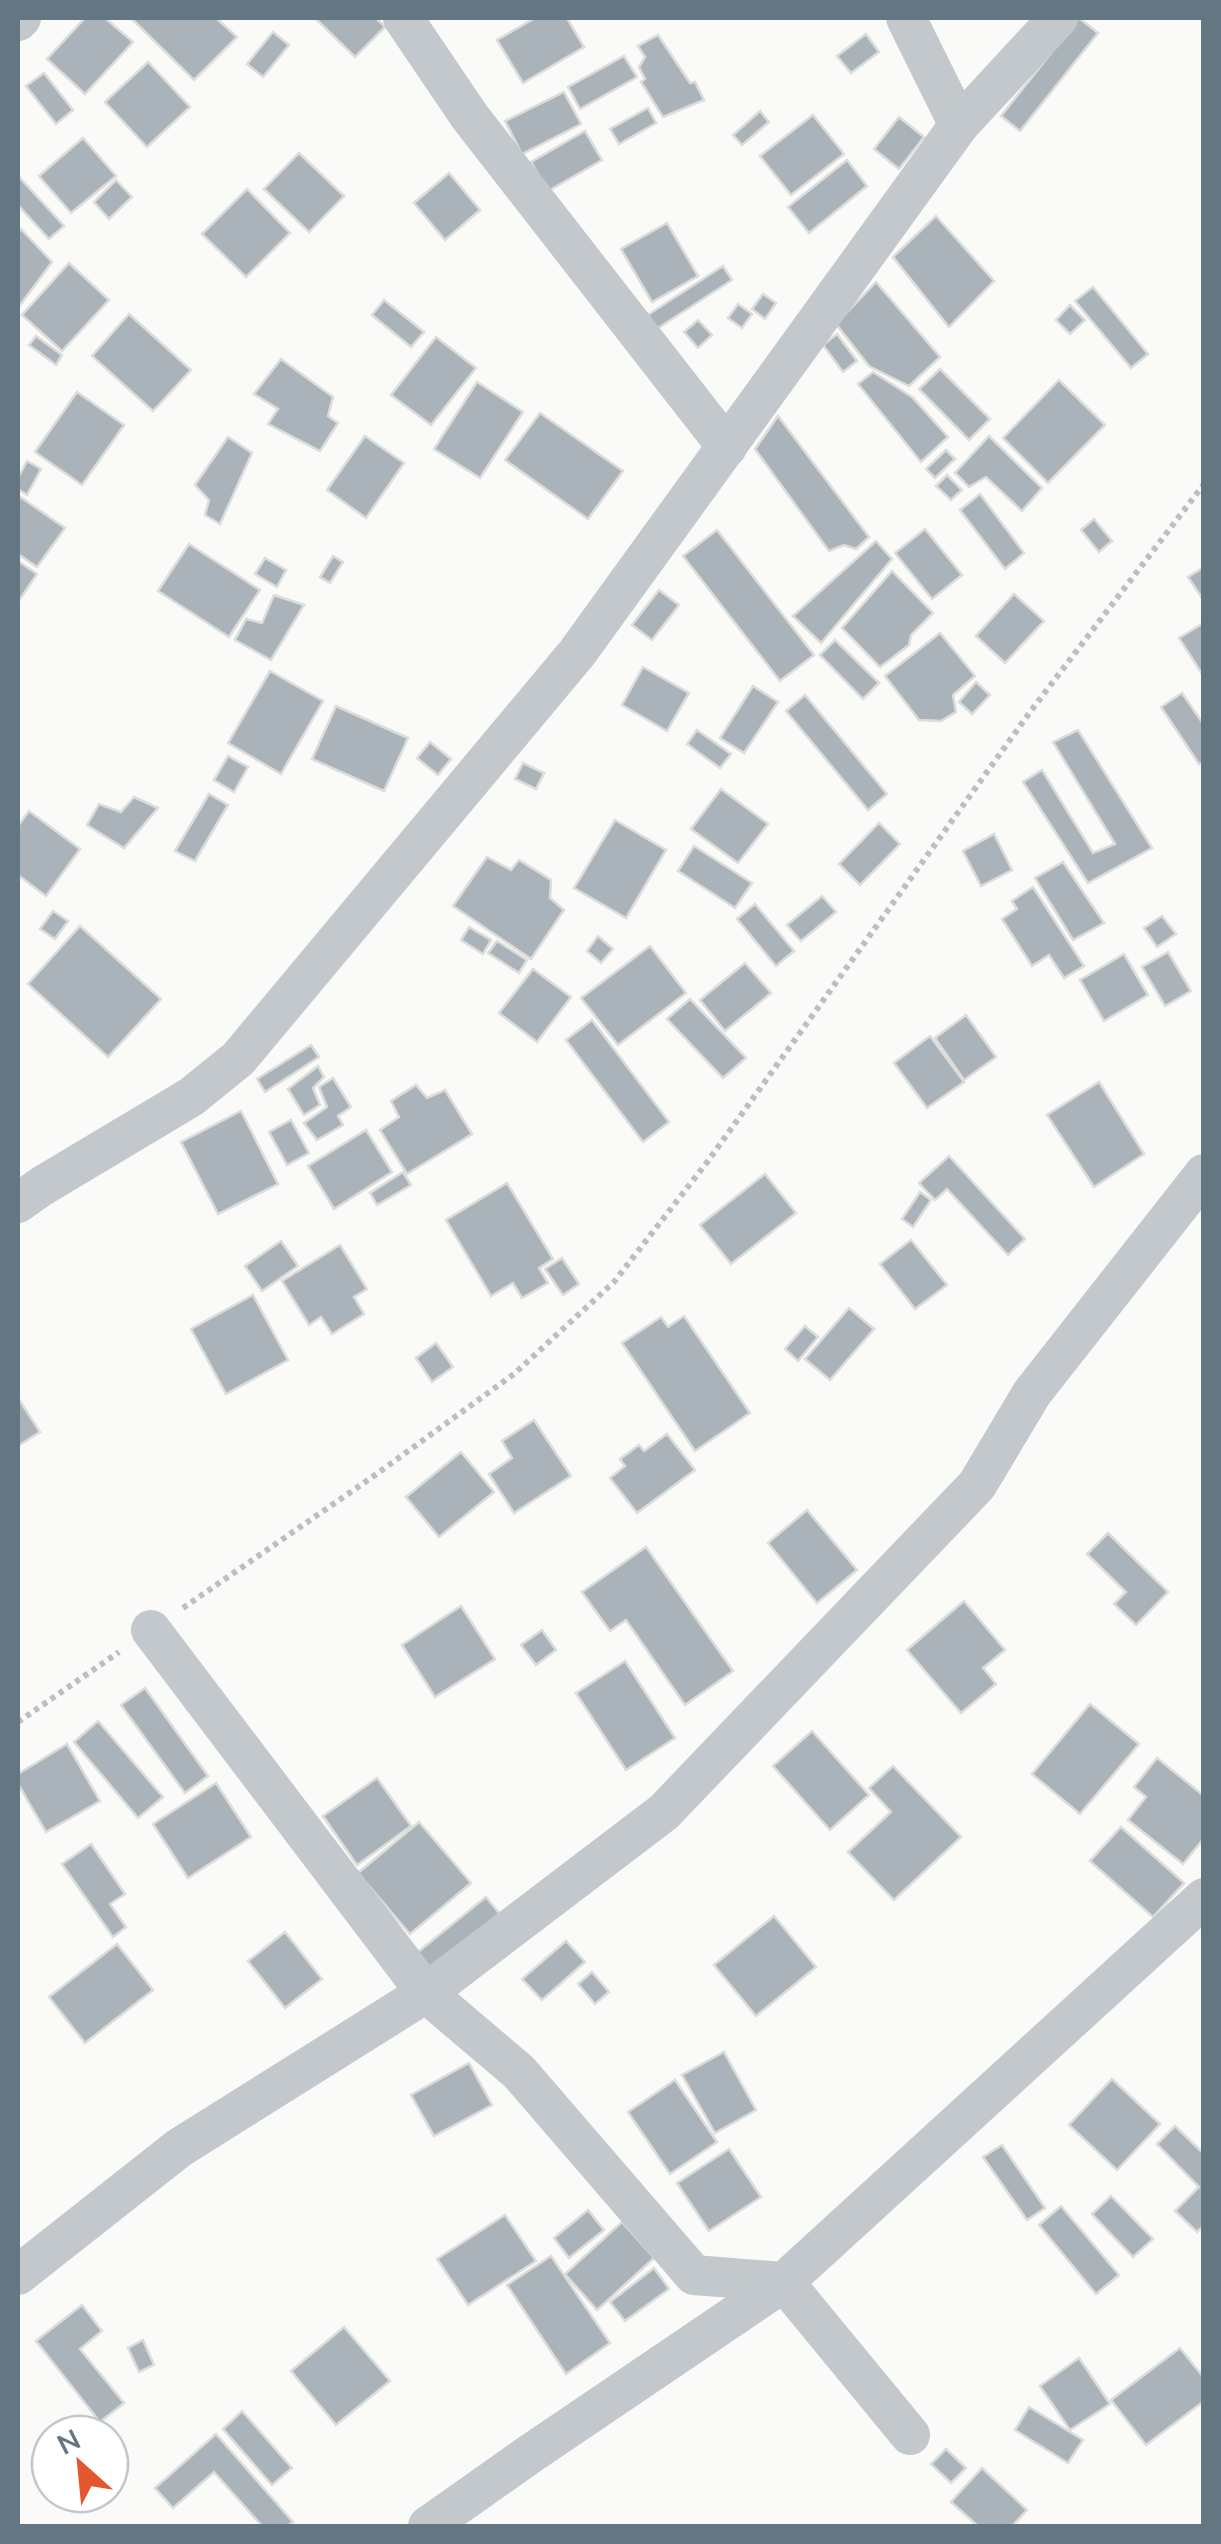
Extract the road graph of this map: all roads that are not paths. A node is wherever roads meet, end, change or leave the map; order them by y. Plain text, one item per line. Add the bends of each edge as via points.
1 (403, 18) edge
2 (906, 18) edge
3 (1058, 18) edge
4 (959, 125) junction
5 (727, 447) junction
6 (1204, 1174) edge
7 (18, 1204) edge
8 (151, 1630) road end
9 (1204, 1898) edge
10 (426, 1993) junction
11 (18, 2275) edge
12 (784, 2282) junction
13 (910, 2435) dead end
14 (428, 2526) edge

1 - 5 street via 470,117
2 - 4 street
3 - 4 street
4 - 5 street
5 - 7 street via 577,653 238,1059 191,1097
6 - 10 street via 1032,1393 963,1499 664,1812
8 - 10 street
9 - 12 street
10 - 11 street via 180,2148
10 - 12 street via 519,2072 694,2275
12 - 13 street
12 - 14 street

